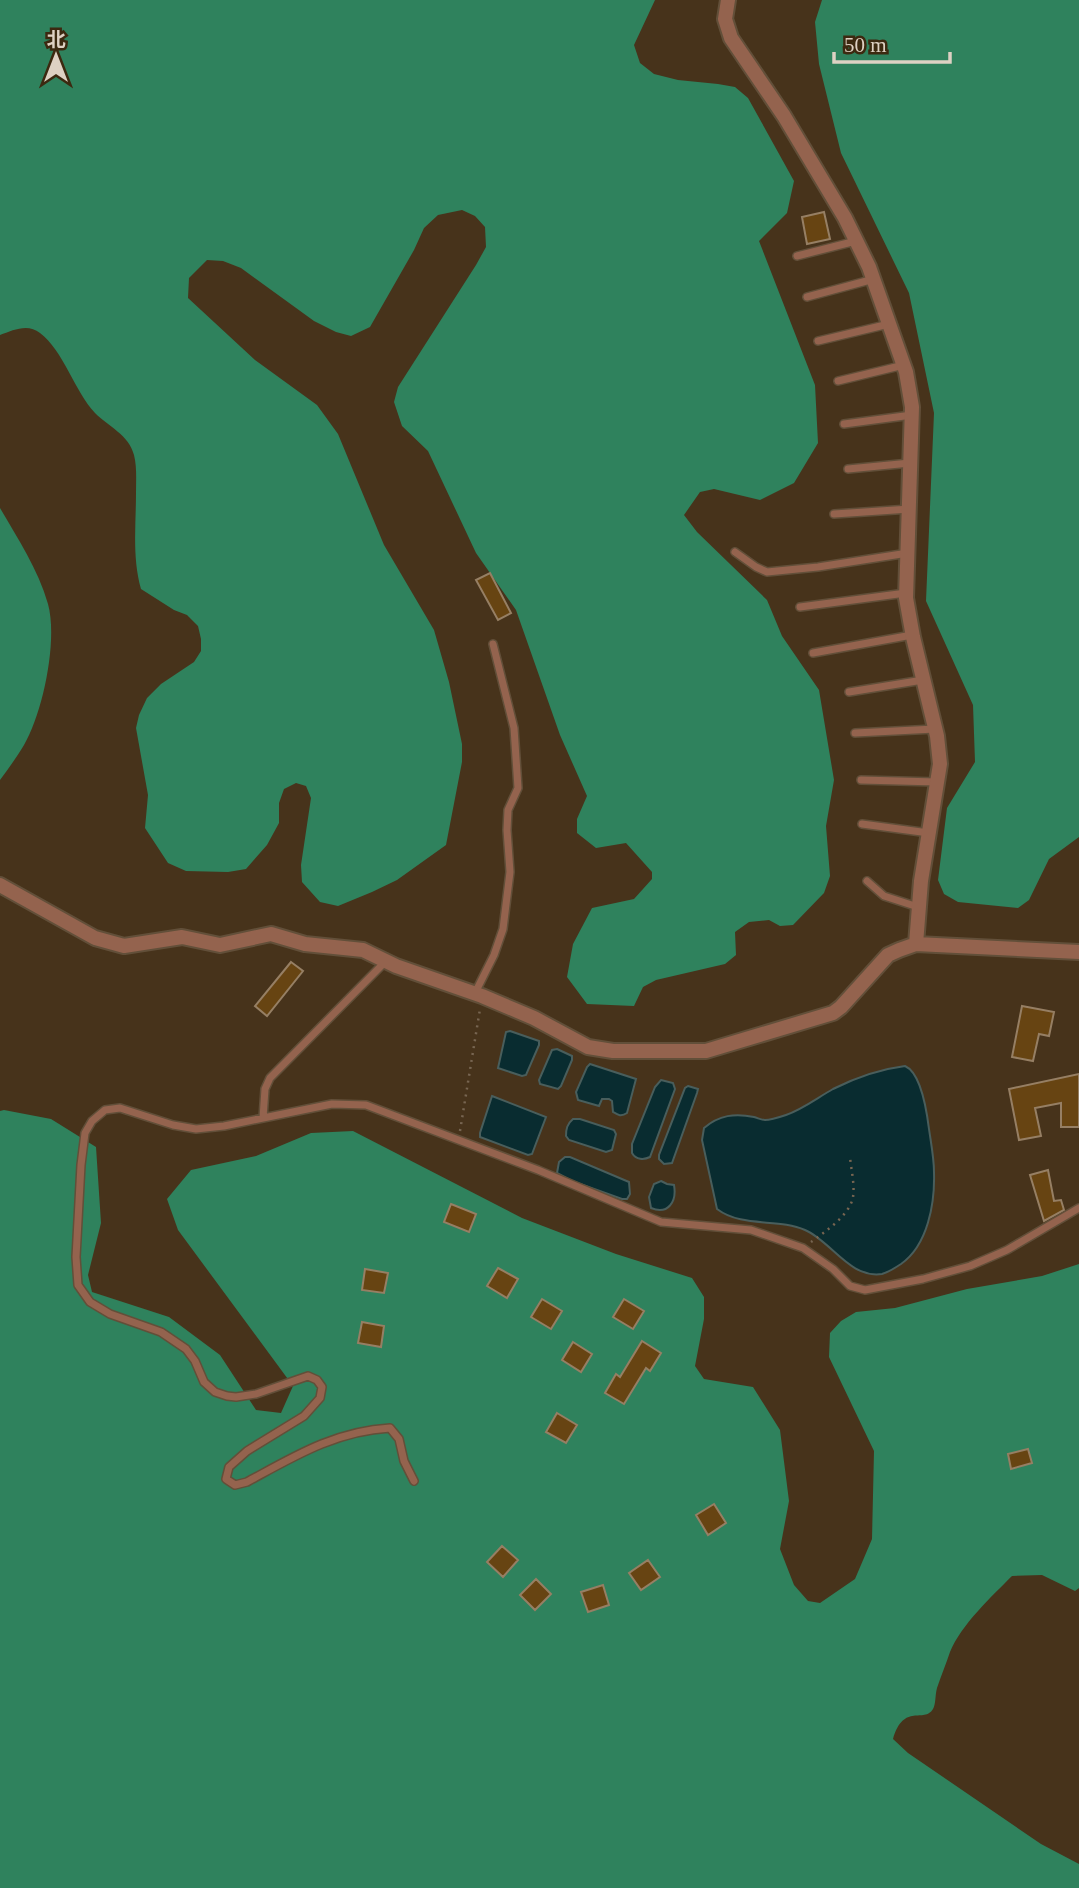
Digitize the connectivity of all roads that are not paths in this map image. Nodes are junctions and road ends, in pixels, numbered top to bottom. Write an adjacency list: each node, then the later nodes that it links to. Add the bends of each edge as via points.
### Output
1 (728, 0): 2 (street, via 725,19 731,38 784,116)
2 (856, 241): 3 (lane); 4 (street)
3 (797, 256)
4 (874, 279): 5 (lane); 6 (street)
5 (807, 297)
6 (890, 323): 7 (lane); 8 (street)
7 (818, 341)
8 (904, 365): 9 (lane); 10 (street)
9 (838, 382)
10 (912, 415): 11 (lane); 12 (street)
11 (844, 424)
12 (911, 463): 13 (lane); 14 (street)
13 (848, 469)
14 (910, 509): 15 (lane); 17 (street)
15 (834, 514)
16 (734, 552): 17 (lane, via 767,572)
17 (908, 553): 18 (street)
18 (906, 593): 19 (lane); 20 (street)
19 (800, 607)
20 (913, 635): 22 (lane); 23 (street)
21 (493, 644): 37 (lane, via 514,728 518,789 508,810 510,872 503,929)
22 (813, 653)
23 (923, 680): 24 (lane); 25 (street)
24 (849, 692)
25 (935, 729): 26 (lane); 28 (street, via 940,764)
26 (855, 733)
27 (861, 780): 28 (lane)
28 (937, 782): 30 (street)
29 (862, 824): 30 (lane)
30 (929, 833): 33 (street)
31 (867, 881): 33 (lane, via 884,897)
32 (0, 885): 36 (street, via 95,938 124,946 182,937 220,945 271,934 305,944 363,950)
33 (918, 907): 34 (street)
34 (916, 944): 35 (street); 37 (street, via 888,956 833,1013 706,1051 588,1047)
35 (1079, 951)
36 (386, 961): 37 (street); 38 (lane, via 270,1078)
37 (478, 995)
38 (263, 1118): 39 (lane, via 332,1104 366,1105 661,1222 751,1230 803,1248 850,1286 865,1290 970,1266); 40 (lane, via 196,1129 120,1108 105,1110 92,1121 85,1133 81,1165 78,1285 90,1302 110,1314 161,1332 186,1349 215,1392 236,1397 308,1376 317,1380 322,1387 320,1398 304,1416 229,1467 226,1479 235,1485 333,1438 390,1428 399,1439)
39 (1079, 1208)
40 (414, 1481)

